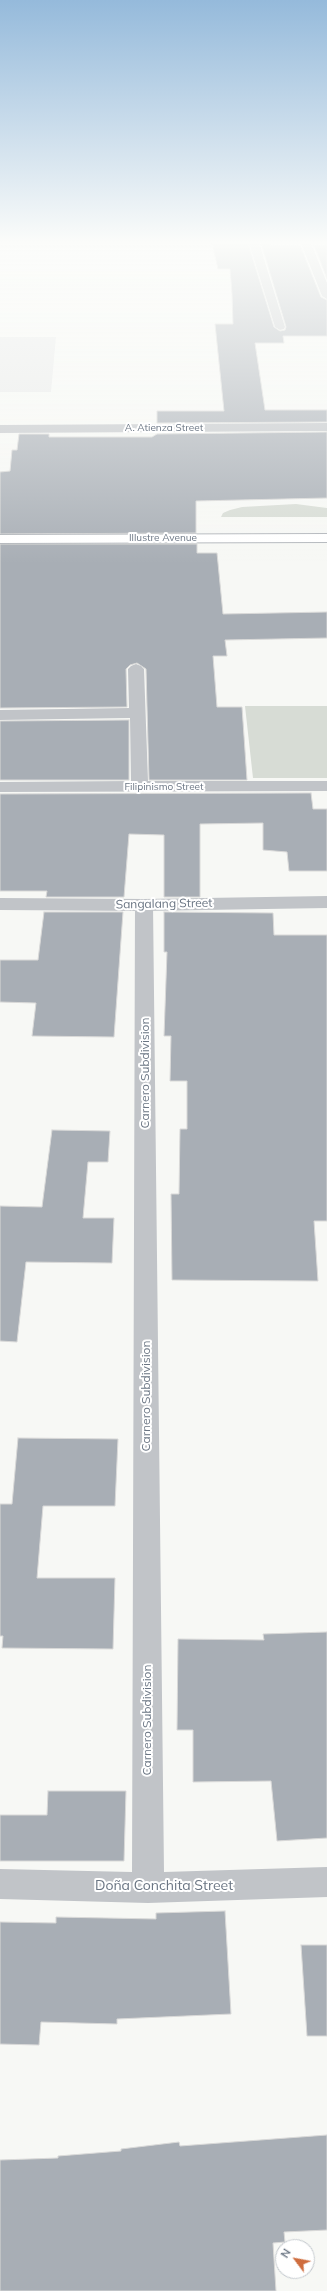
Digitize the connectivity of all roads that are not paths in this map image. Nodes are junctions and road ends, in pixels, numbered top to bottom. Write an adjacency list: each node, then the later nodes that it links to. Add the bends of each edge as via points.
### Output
1 (327, 427): 2 (street, A. Atienza Street)
2 (0, 429)
3 (327, 538): 4 (main road, Illustre Avenue)
4 (0, 539)
5 (136, 669): 6 (street)
6 (137, 713): 7 (street); 10 (street)
7 (0, 715)
8 (327, 786): 10 (street, Filipinismo Street)
9 (0, 787): 10 (street, Filipinismo Street)
10 (140, 787)
11 (327, 902): 13 (street, Sangalang Street)
12 (0, 904): 13 (street, Sangalang Street)
13 (144, 905): 16 (street, Carnero Subdivision)
14 (327, 1882): 16 (street, Doña Conchita Street)
15 (0, 1884): 16 (street, Doña Conchita Street)
16 (148, 1888)

